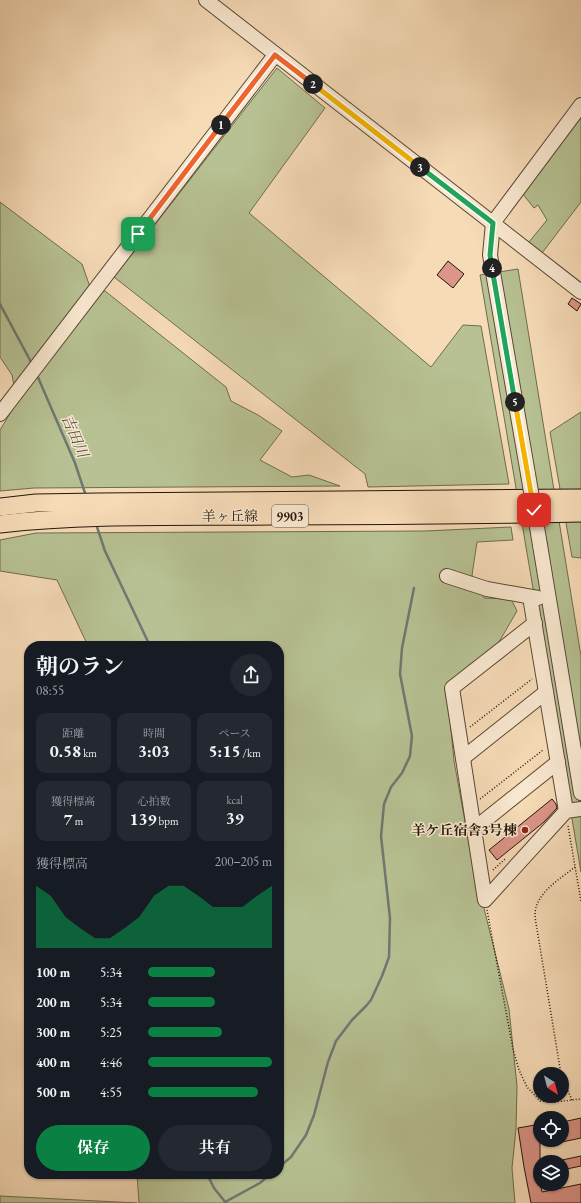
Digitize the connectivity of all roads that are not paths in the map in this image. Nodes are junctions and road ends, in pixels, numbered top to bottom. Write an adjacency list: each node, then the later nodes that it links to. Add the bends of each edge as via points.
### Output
1 (206, 0): 2 (lane)
2 (275, 55): 4 (lane); 6 (lane)
3 (581, 105): 4 (lane)
4 (493, 223): 5 (lane); 13 (lane, bridge, via 490,255)
5 (581, 292)
6 (0, 414)
7 (581, 498): 8 (main road, 羊ヶ丘線 / 9903, via 98,502 36,503)
8 (0, 507)
9 (581, 513): 10 (main road, 羊ヶ丘線 / 9903, via 83,517)
10 (0, 524)
11 (447, 576): 12 (lane, via 487,589)
12 (530, 597): 13 (lane); 14 (lane)
13 (549, 599): 18 (lane)
14 (535, 623): 15 (lane); 16 (lane, via 452,688)
15 (546, 692): 16 (lane); 20 (lane)
16 (463, 758): 21 (lane)
17 (558, 762): 21 (lane)
18 (581, 793)
19 (581, 809): 20 (lane)
20 (566, 811): 21 (lane, via 485,900)
21 (474, 829)

